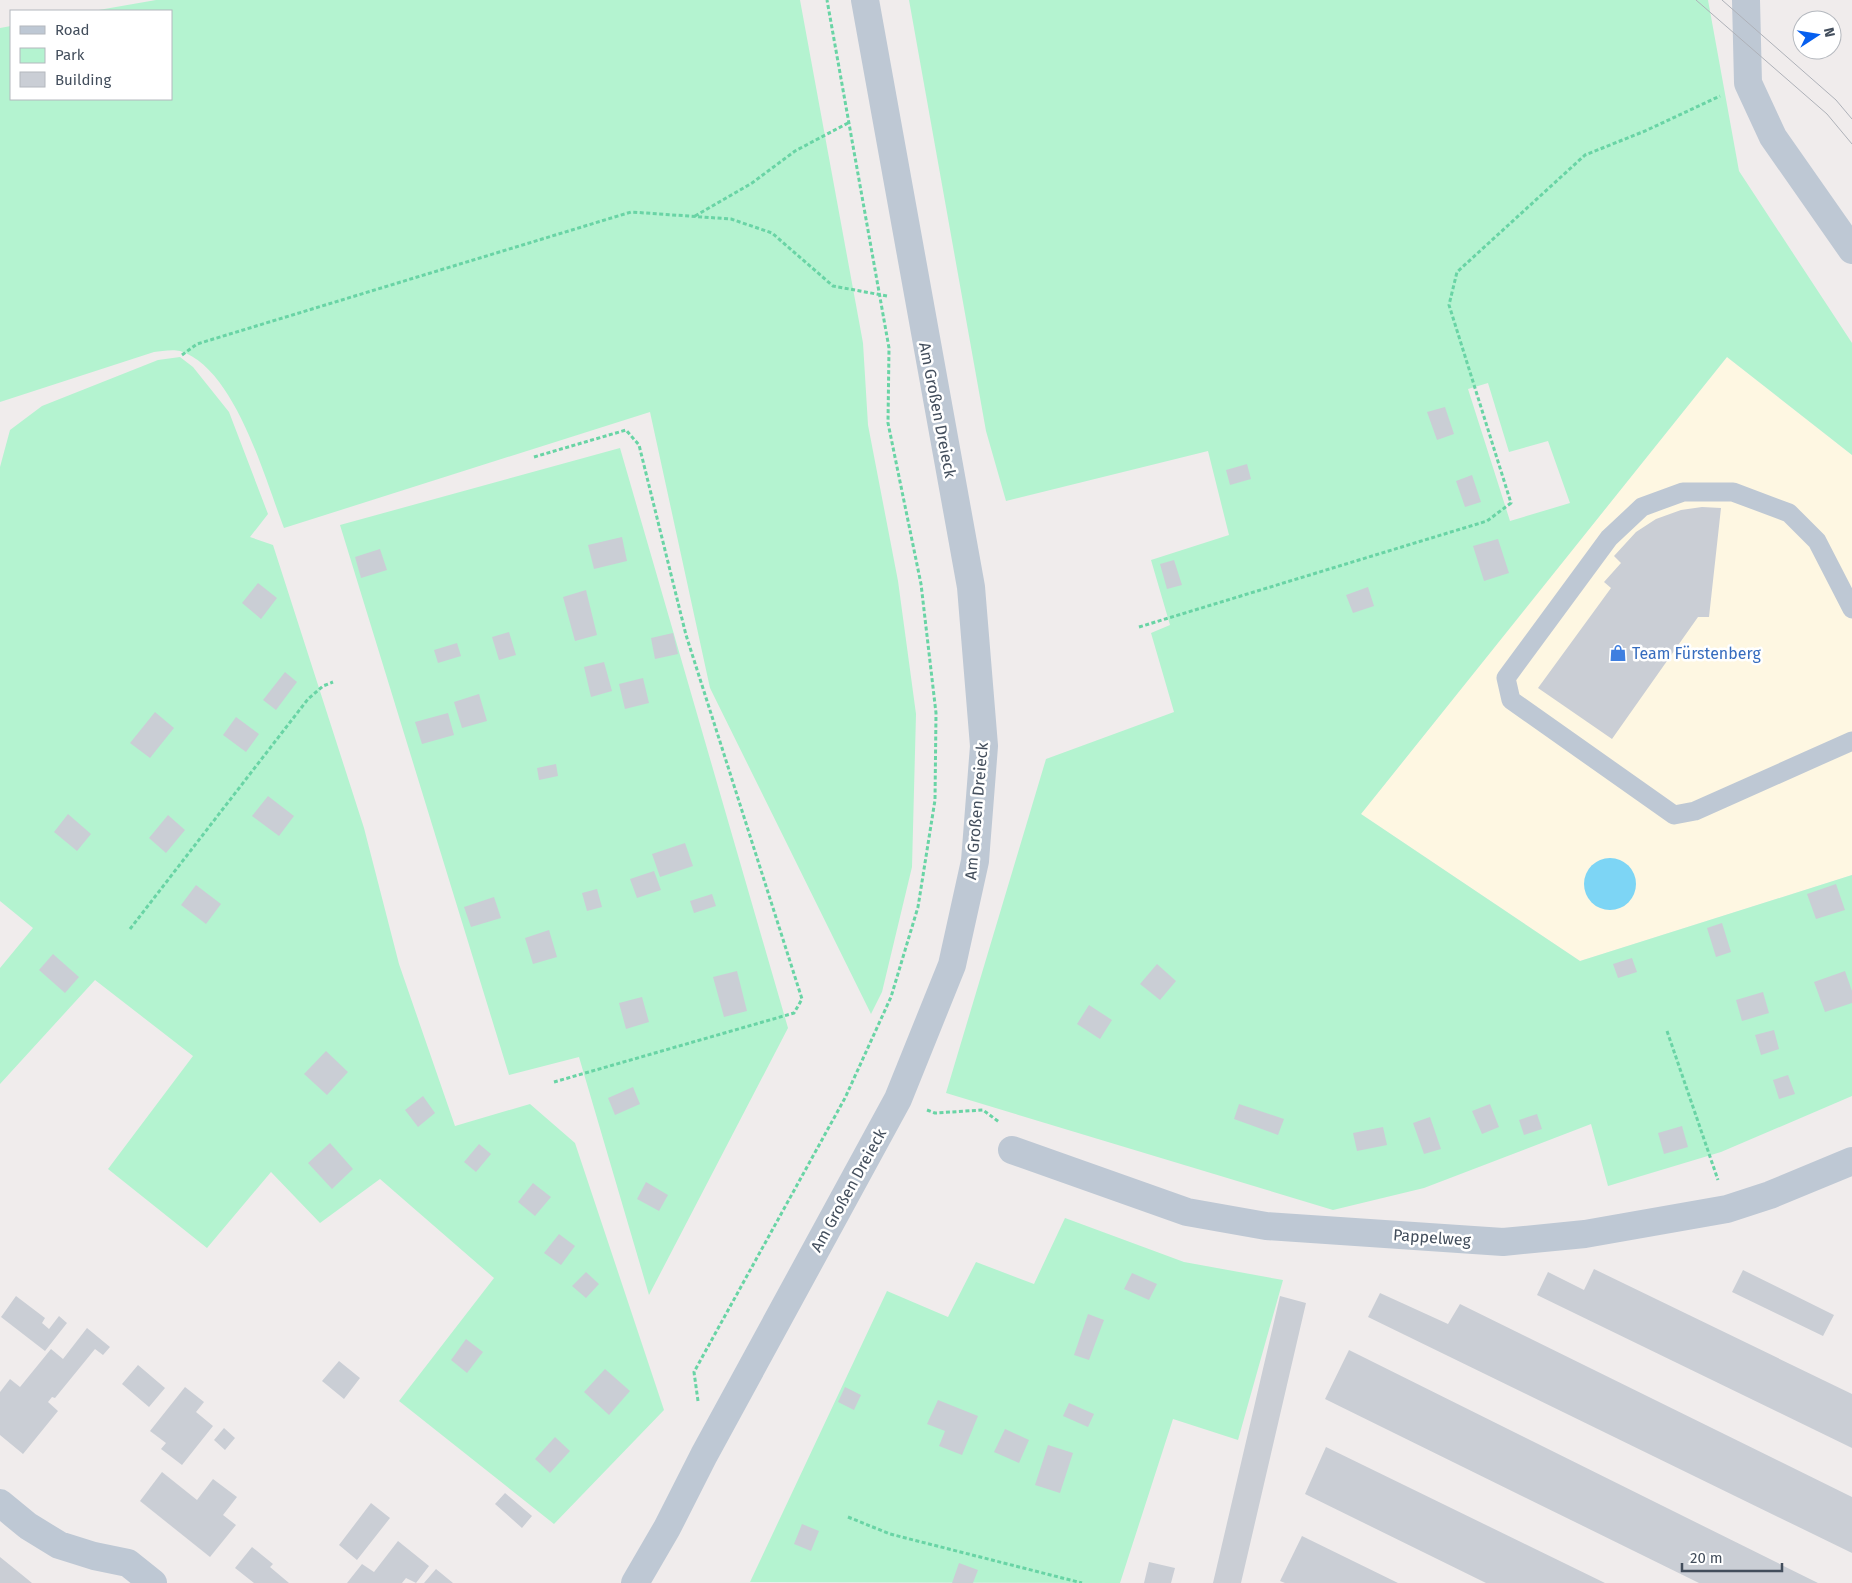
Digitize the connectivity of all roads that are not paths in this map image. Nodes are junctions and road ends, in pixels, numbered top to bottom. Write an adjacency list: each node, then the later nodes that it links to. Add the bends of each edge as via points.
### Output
1 (864, 0): 10 (street, Am Großen Dreieck, via 971,587 984,746 975,861 952,965 898,1099)
2 (1746, 0): 3 (street, via 1748,83 1773,137)
3 (1852, 250)
4 (1852, 609): 5 (lane, via 1817,541 1789,513 1733,492 1683,492 1642,507 1608,538 1506,678 1510,700 1674,815 1695,811)
5 (1852, 741)
6 (1012, 1150): 7 (street, Pappelweg, via 1187,1212 1266,1226 1503,1242 1584,1234 1727,1209)
7 (1852, 1161)
8 (0, 1503): 9 (street, via 28,1526 60,1545 128,1564)
9 (154, 1583)
10 (635, 1583)

